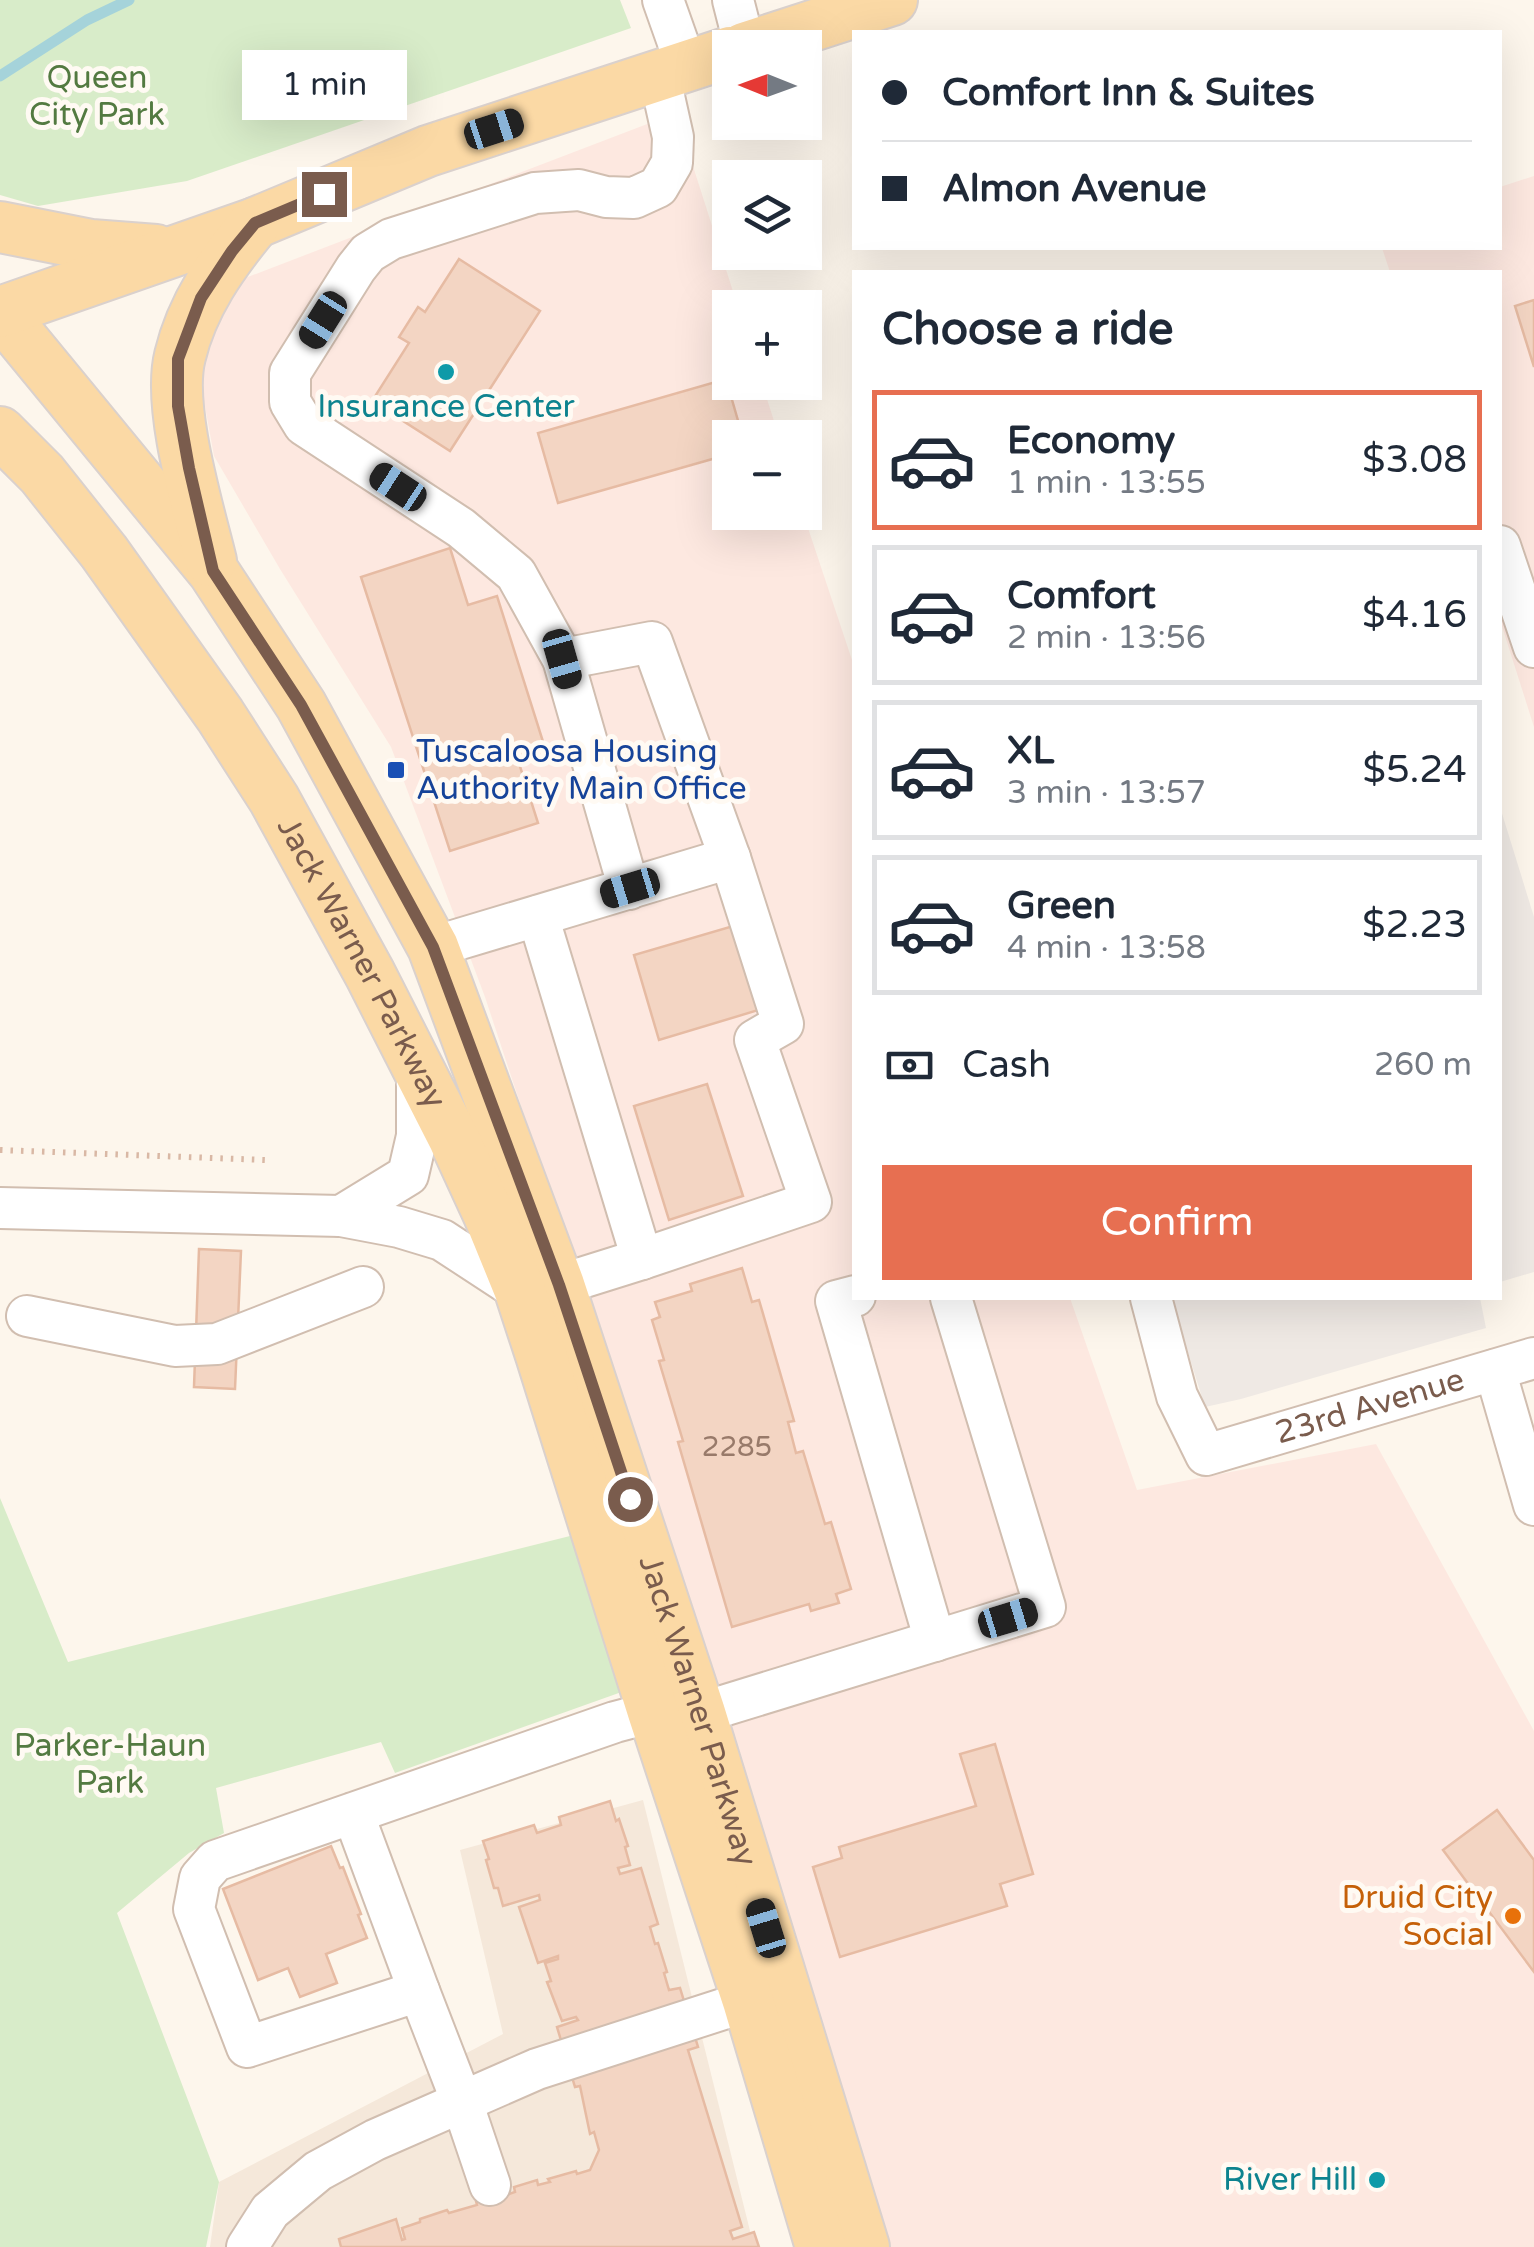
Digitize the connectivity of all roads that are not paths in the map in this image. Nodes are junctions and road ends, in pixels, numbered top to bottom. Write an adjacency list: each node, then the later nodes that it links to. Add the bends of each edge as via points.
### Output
1 (663, 0): 6 (street)
2 (733, 0): 4 (street)
3 (892, 0): 5 (main road)
4 (740, 30)
5 (798, 30)
6 (692, 64): 7 (main road, via 428,151); 16 (street, via 672,164 658,187 634,198 579,190 535,193 391,239 356,268 290,373 290,402 304,425 461,528 516,574)
7 (255, 223): 9 (main road); 13 (main road, via 201,298 178,359 178,406)
8 (0, 226): 9 (main road, via 90,245)
9 (176, 250): 10 (main road)
10 (0, 312): 13 (main road, Jack Warner Parkway)
11 (0, 432): 21 (main road, Jack Warner Parkway, via 92,536 220,715 323,886)
12 (1502, 549): 14 (street)
13 (213, 571): 20 (main road, Jack Warner Parkway, via 301,705)
14 (1524, 582): 15 (street)
15 (1534, 646)
16 (562, 659): 17 (street, via 652,642); 18 (street)
17 (730, 858): 18 (street); 24 (street, via 783,1024 755,1040 811,1202)
18 (630, 888): 19 (street)
19 (538, 916): 20 (street); 24 (street)
20 (433, 947): 26 (main road, Jack Warner Parkway)
21 (417, 1066): 23 (street, via 417,1136 408,1174); 26 (main road, Jack Warner Parkway, via 482,1200)
22 (0, 1208): 23 (street)
23 (341, 1216): 26 (street, via 442,1240)
24 (642, 1260): 26 (street)
25 (362, 1287): 30 (street, via 217,1344 175,1346)
26 (539, 1288): 35 (main road, Jack Warner Parkway)
27 (852, 1297): 34 (street, via 836,1301)
28 (952, 1300): 34 (street, via 1045,1607)
29 (1152, 1300): 32 (street, 23rd Avenue, via 1177,1396 1206,1455)
30 (27, 1316)
31 (1534, 1358): 32 (street, 23rd Avenue)
32 (1495, 1370): 33 (street)
33 (1534, 1505)
34 (935, 1642): 35 (street)
35 (677, 1713): 36 (street, via 615,1722); 38 (main road, Jack Warner Parkway); 43 (main road, Jack Warner Parkway)
36 (353, 1813): 37 (street); 37 (street, via 215,1861 200,1878 194,1908 247,2047)
37 (418, 1991): 39 (street)
38 (748, 2001): 39 (street, via 537,2069); 42 (main road, Jack Warner Parkway)
39 (462, 2102): 40 (street); 41 (street, via 318,2171 270,2211)
40 (490, 2184)
41 (248, 2247)
42 (822, 2247)
43 (864, 2247)

